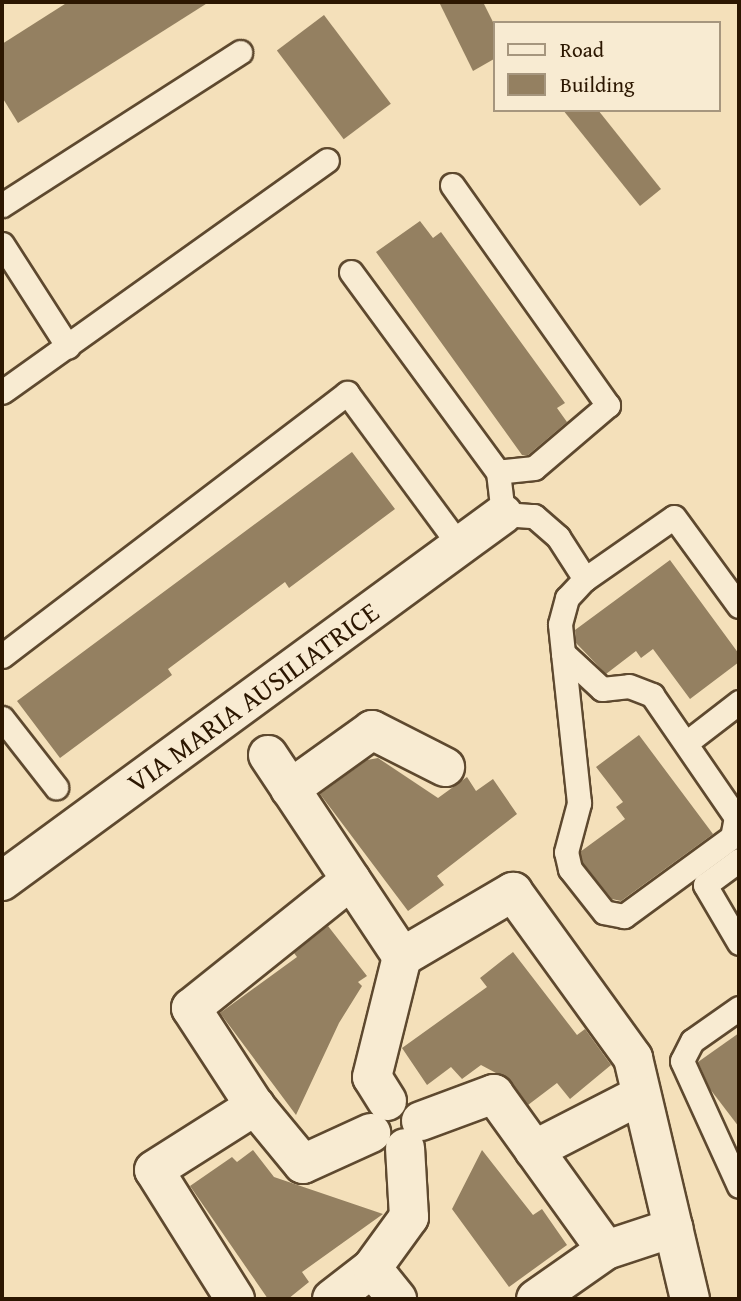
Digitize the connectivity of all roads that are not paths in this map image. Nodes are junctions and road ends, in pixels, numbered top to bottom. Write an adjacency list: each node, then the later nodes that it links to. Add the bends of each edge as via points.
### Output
1 (240, 52): 4 (lane)
2 (327, 160): 7 (lane)
3 (453, 185): 9 (lane, via 608,405 534,468)
4 (2, 205)
5 (2, 244): 7 (lane)
6 (351, 272): 9 (lane)
7 (68, 347): 8 (lane)
8 (2, 391)
9 (498, 472): 10 (lane)
10 (503, 514): 11 (street, VIA MARIA AUSILIATRICE); 12 (lane, via 534,516 558,537)
11 (460, 546): 15 (lane, via 346,393); 25 (street, VIA MARIA AUSILIATRICE)
12 (584, 579): 13 (lane, via 674,517); 14 (lane, via 567,598 560,624)
13 (739, 606)
14 (563, 653): 18 (lane, via 602,689 629,686 652,695); 18 (lane, via 579,803 566,852 570,869 613,917 624,916 732,837 736,817)
15 (2, 656)
16 (739, 702): 18 (lane)
17 (2, 718): 21 (lane)
18 (686, 743)
19 (268, 755): 22 (street)
20 (445, 767): 22 (street, via 372,730)
21 (57, 787)
22 (290, 789): 24 (street)
23 (739, 860): 26 (lane, via 705,886)
24 (352, 880): 27 (street); 30 (street, via 191,1008)
25 (2, 881)
26 (739, 943)
27 (402, 957): 29 (street, via 513,892 633,1058); 31 (street, via 372,1077)
28 (739, 1007): 34 (lane, via 692,1041 682,1060)
29 (641, 1095): 33 (street); 35 (street)
30 (255, 1106): 31 (street, via 303,1164); 38 (street, via 154,1170)
31 (379, 1117): 32 (street, via 412,1105)
32 (413, 1135): 33 (street, via 494,1094); 37 (street, via 409,1217)
33 (534, 1150): 36 (street)
34 (739, 1186)
35 (673, 1228): 36 (street); 42 (street)
36 (606, 1250): 41 (street)
37 (372, 1268): 39 (street); 40 (street)
38 (235, 1299)
39 (332, 1299)
40 (397, 1299)
41 (536, 1299)
42 (690, 1299)

